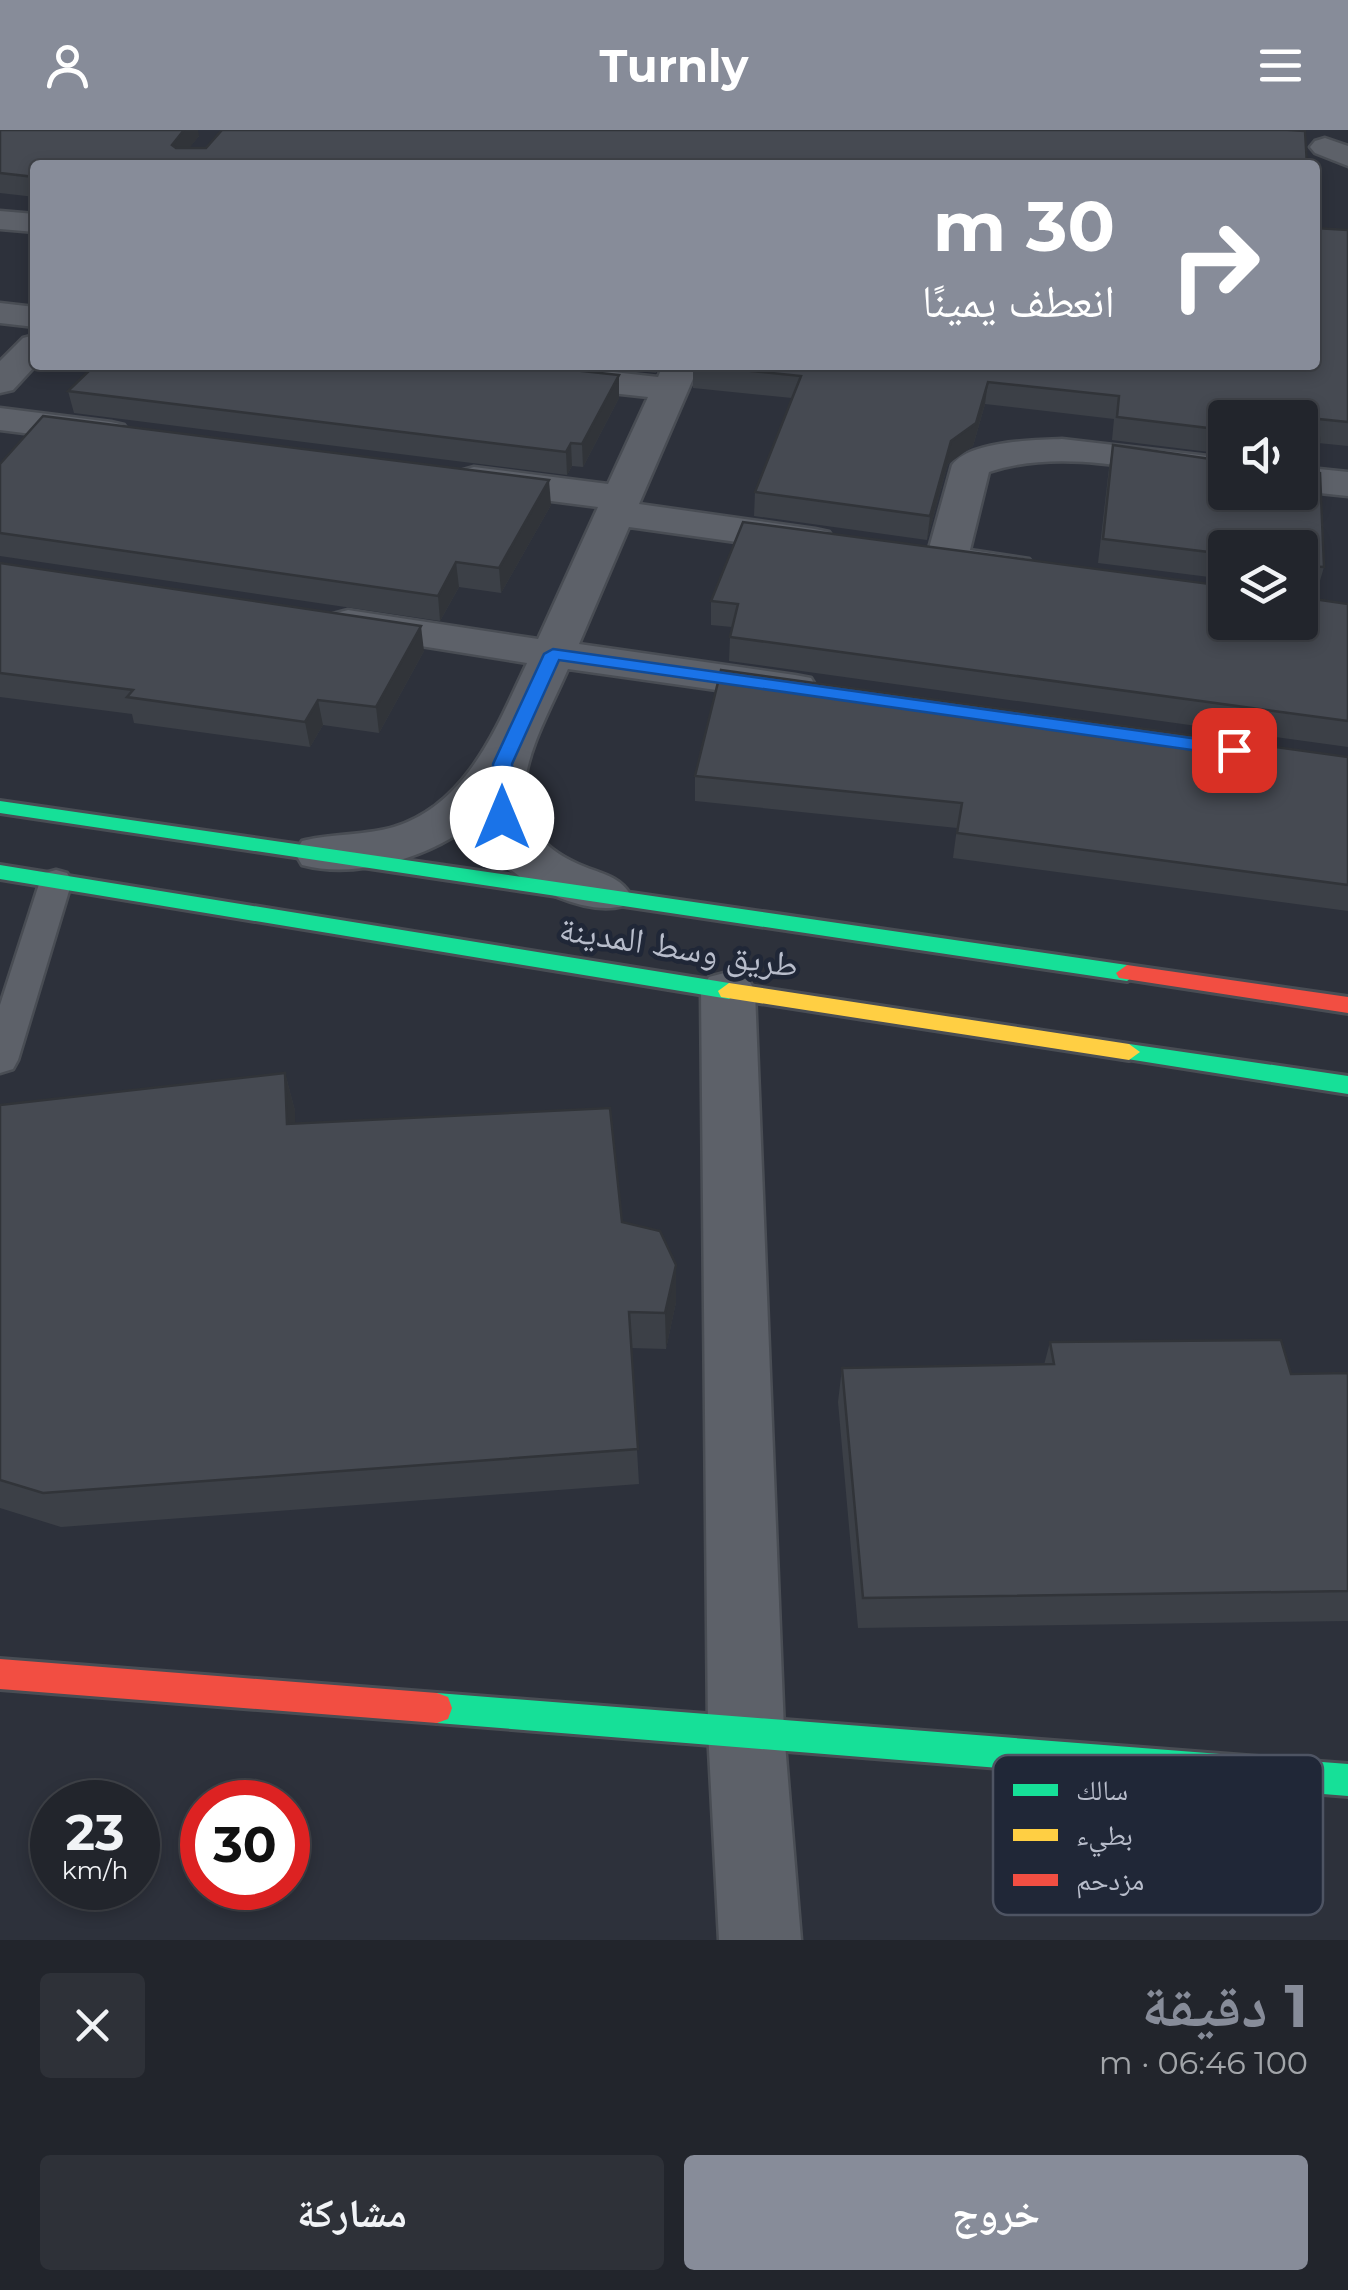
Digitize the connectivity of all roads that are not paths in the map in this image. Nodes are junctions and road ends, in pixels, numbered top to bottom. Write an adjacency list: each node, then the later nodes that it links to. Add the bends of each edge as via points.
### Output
1 (0, 220): 2 (street)
2 (30, 223)
3 (0, 313): 4 (street)
4 (30, 317)
5 (30, 350): 8 (street)
6 (547, 370): 7 (street)
7 (675, 377): 15 (street)
8 (0, 382)
9 (0, 419): 10 (street)
10 (156, 439)
11 (1208, 468): 17 (street, via 1051,450 993,455 972,465 928,557)
12 (428, 473): 15 (street)
13 (1318, 481): 14 (street)
14 (1348, 484)
15 (620, 505): 16 (street); 19 (street)
16 (850, 546)
17 (1058, 574)
18 (316, 618): 19 (street)
19 (553, 654): 20 (street); 21 (street)
20 (844, 695)
21 (503, 764): 23 (street, via 432,833 390,848); 26 (street, via 502,818 510,836 536,865)
22 (0, 807): 23 (main road, طريق وسط المدينة)
23 (320, 853): 26 (main road, طريق وسط المدينة)
24 (0, 872): 25 (main road, طريق وسط المدينة)
25 (56, 882): 27 (main road, طريق وسط المدينة); 29 (lane)
26 (605, 894): 28 (main road, طريق وسط المدينة)
27 (728, 991): 30 (main road, طريق وسط المدينة); 32 (street)
28 (1332, 998)
29 (0, 1060)
30 (1348, 1085)
31 (0, 1674): 32 (main road)
32 (746, 1731): 33 (main road); 36 (street)
33 (1041, 1755)
34 (1323, 1778): 35 (main road)
35 (1348, 1780)
36 (760, 1940)

